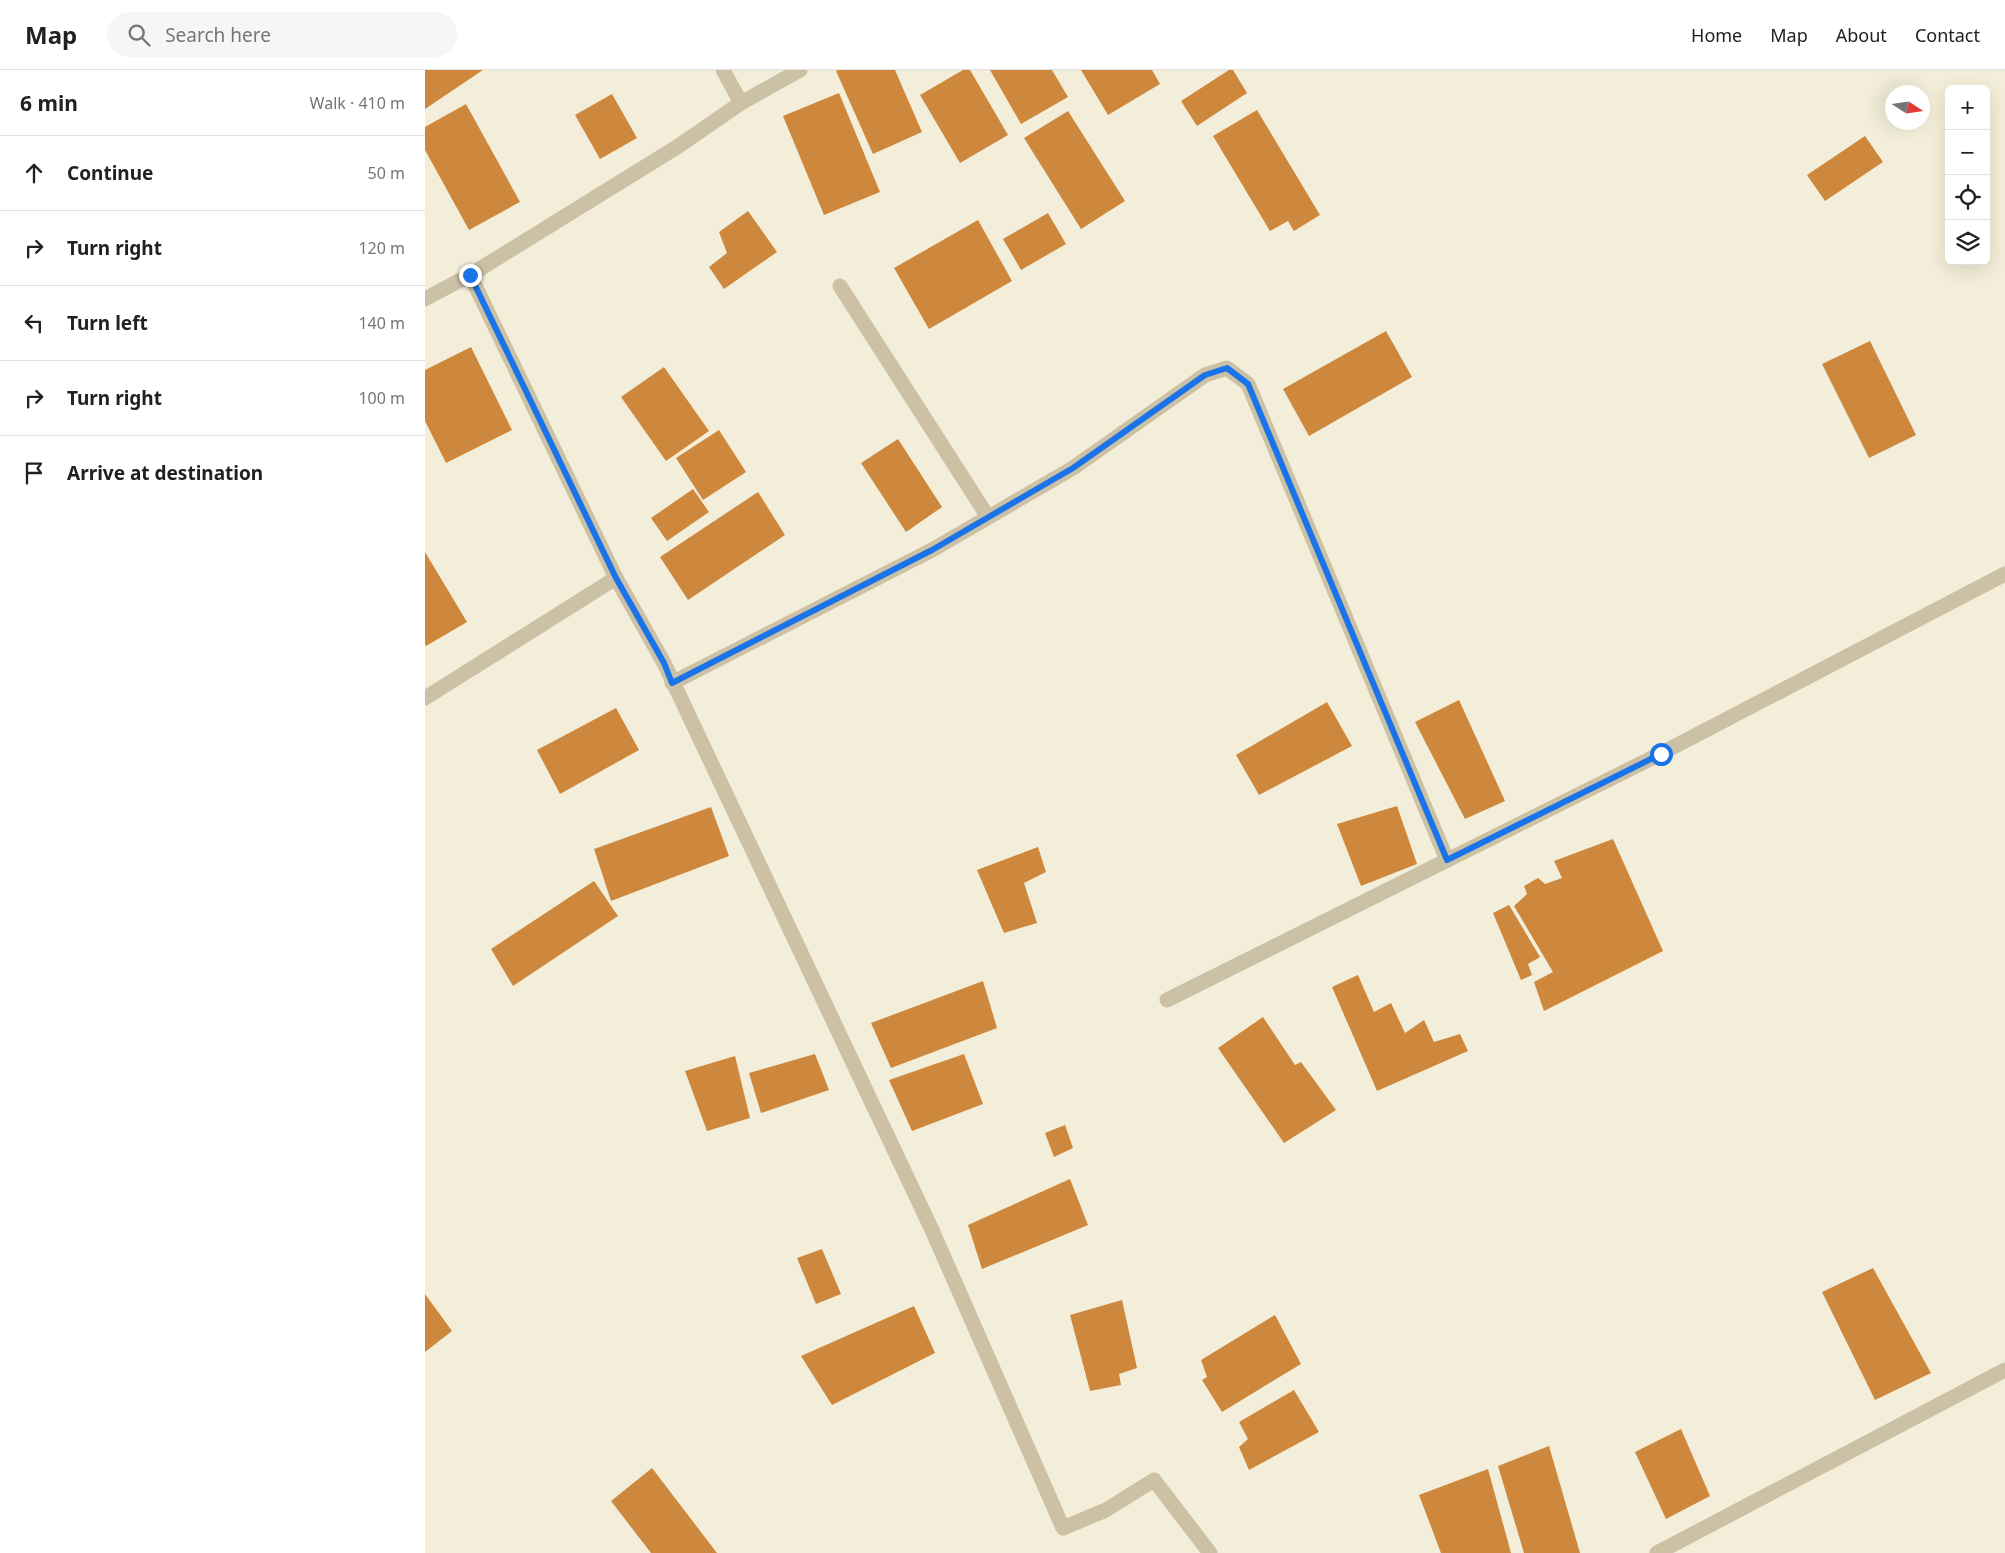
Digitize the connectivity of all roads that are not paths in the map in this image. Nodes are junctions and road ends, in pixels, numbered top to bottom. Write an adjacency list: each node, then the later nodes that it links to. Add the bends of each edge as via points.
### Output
1 (723, 70): 3 (street)
2 (800, 70): 3 (street)
3 (741, 103): 4 (street, via 677,147)
4 (470, 275): 6 (street); 9 (street)
5 (841, 286): 7 (street)
6 (425, 299)
7 (988, 517): 10 (street, via 932,550); 12 (street, via 1073,468 1205,375 1227,368 1248,384)
8 (2005, 574): 12 (street)
9 (616, 578): 10 (street); 11 (street)
10 (672, 683): 15 (street, via 932,1230 1063,1528 1106,1510 1154,1480)
11 (425, 698)
12 (1447, 860): 13 (street)
13 (1167, 1000)
14 (2005, 1370): 16 (street)
15 (1210, 1553)
16 (1657, 1553)

